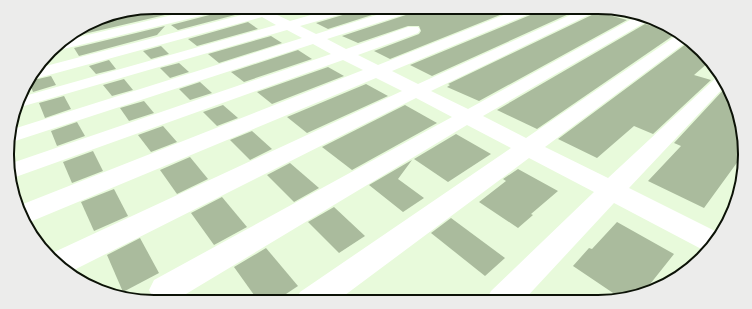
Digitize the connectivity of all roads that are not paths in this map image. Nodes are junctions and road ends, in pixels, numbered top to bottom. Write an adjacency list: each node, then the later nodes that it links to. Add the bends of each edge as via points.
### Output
1 (192, 14): 12 (street)
2 (244, 14): 15 (street)
3 (301, 14): 7 (street)
4 (392, 14): 10 (street)
5 (517, 14): 14 (street)
6 (583, 14): 17 (street)
7 (287, 16): 10 (street); 18 (street)
8 (639, 20): 19 (street)
9 (413, 30): 13 (street)
10 (314, 39): 13 (street); 20 (street)
11 (679, 40): 21 (street)
12 (68, 44)
13 (344, 54): 14 (street); 22 (street)
14 (376, 70): 17 (street); 24 (street)
15 (41, 71)
16 (718, 83): 23 (street)
17 (417, 92): 19 (street); 26 (street)
18 (25, 101)
19 (467, 117): 21 (street); 27 (street)
20 (15, 135)
21 (528, 148): 23 (street); 28 (street)
22 (15, 170)
23 (611, 190): 25 (street); 29 (street)
24 (27, 213)
25 (709, 240)
26 (64, 261)
27 (165, 290)
28 (321, 295)
29 (508, 295)

